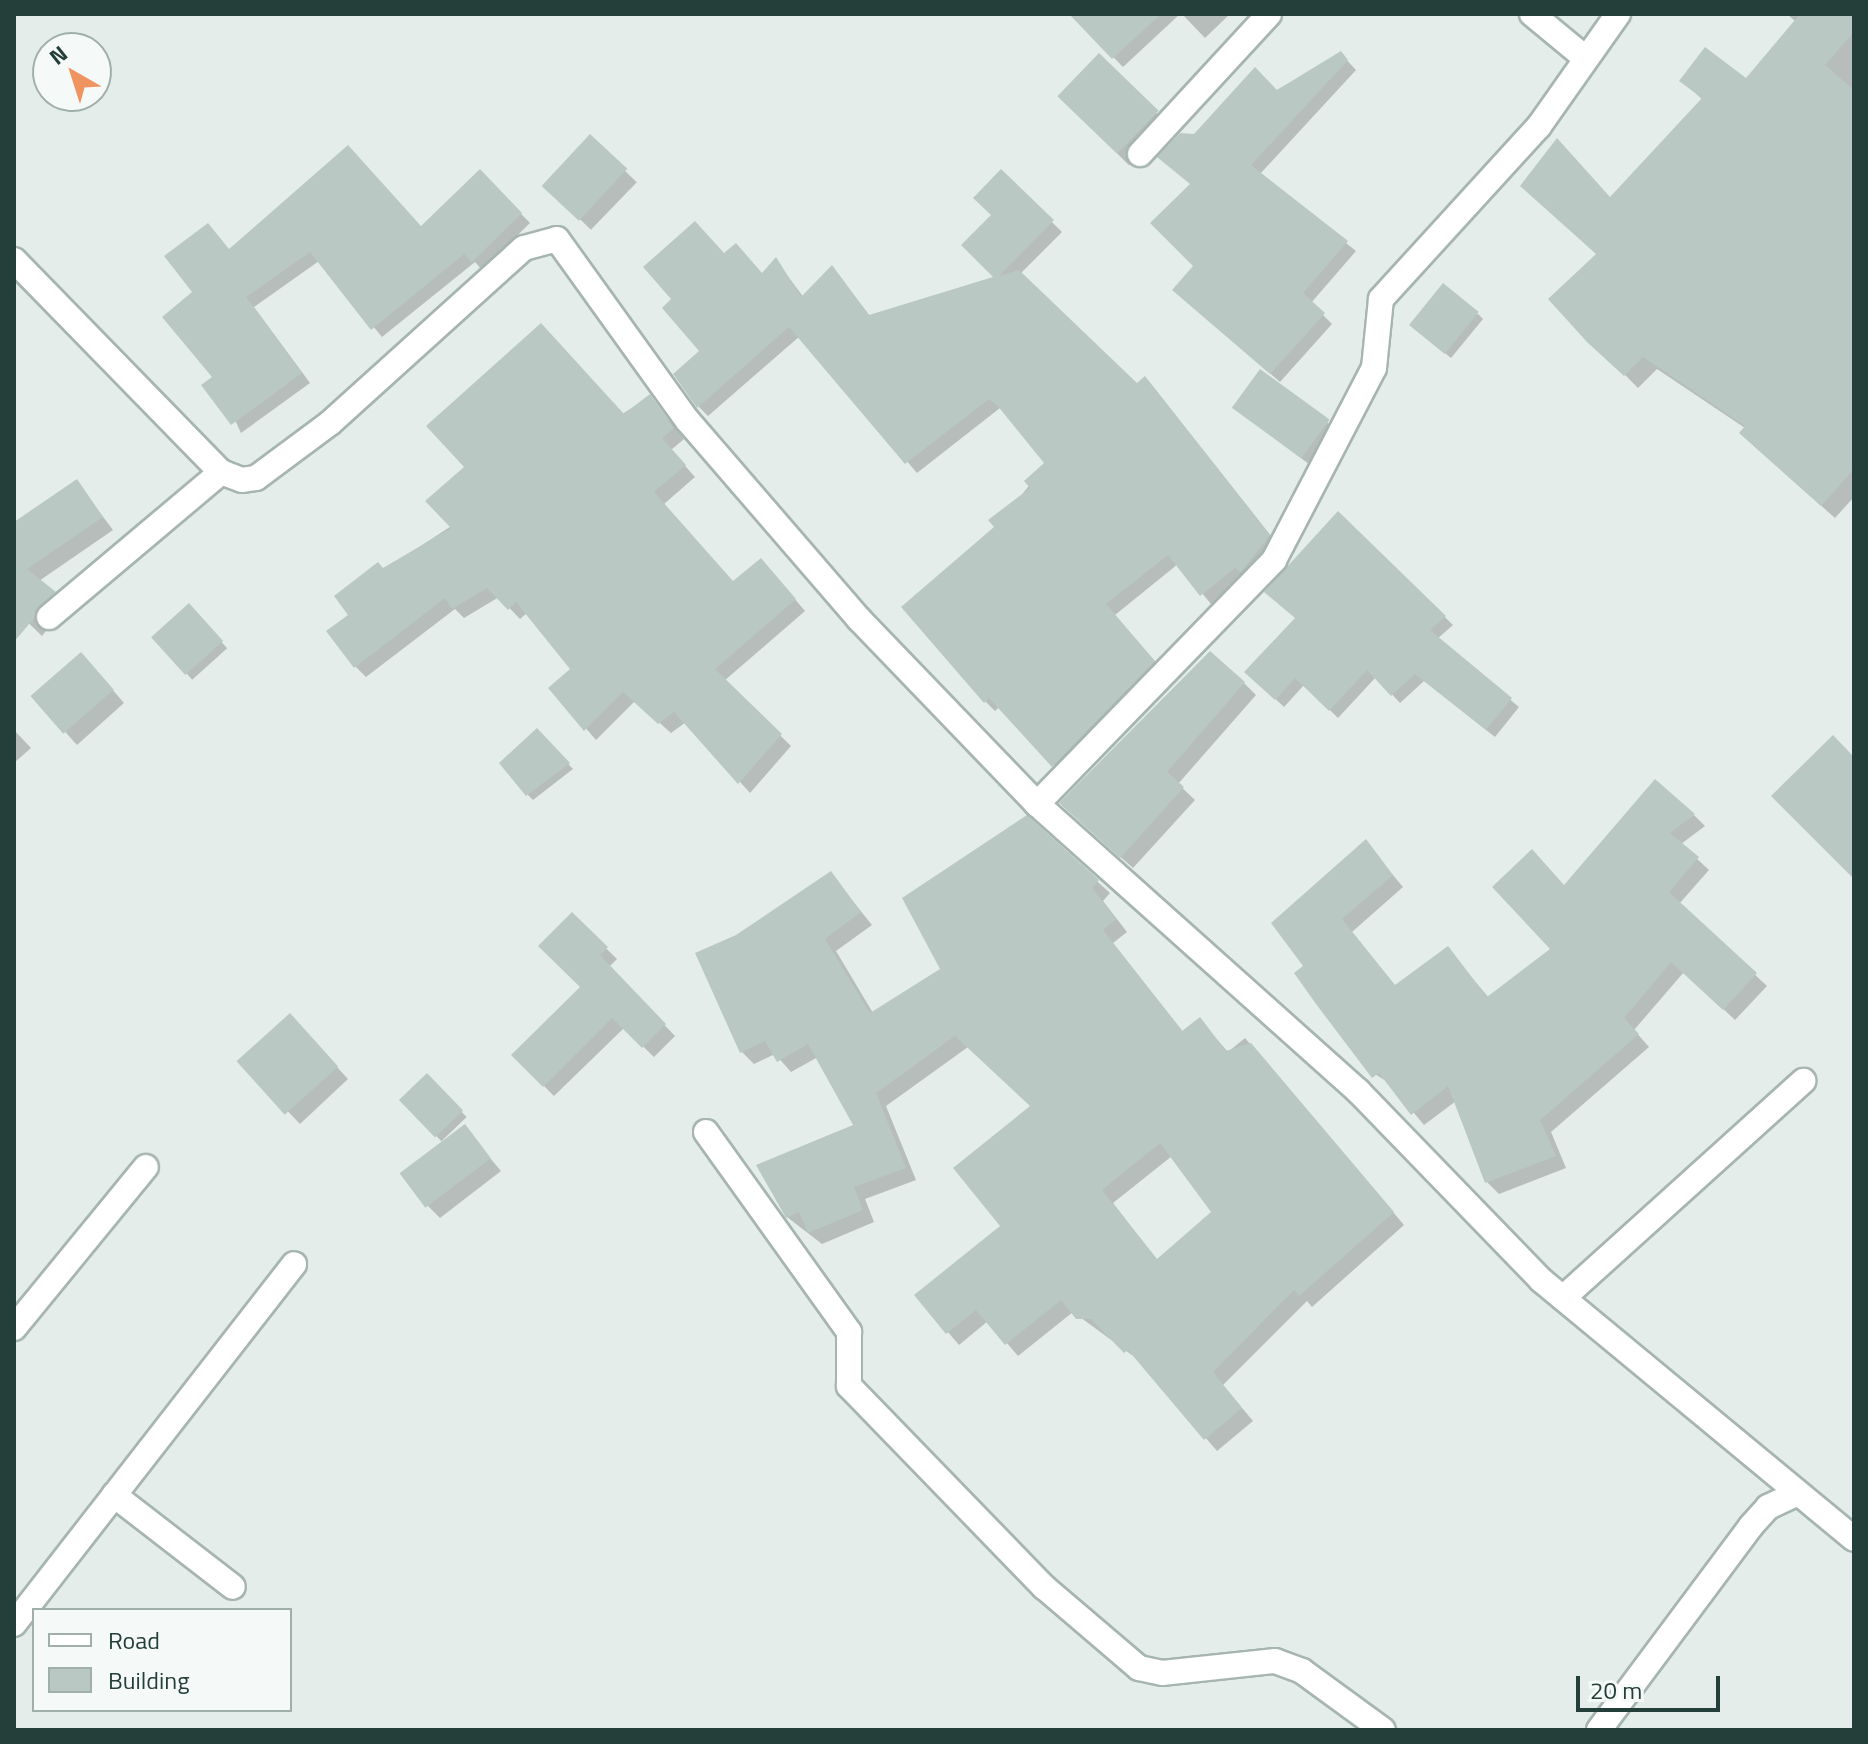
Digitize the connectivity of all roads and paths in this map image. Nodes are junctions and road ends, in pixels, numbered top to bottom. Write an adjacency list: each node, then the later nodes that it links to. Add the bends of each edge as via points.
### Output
1 (1269, 14): 5 (street)
2 (1532, 14): 4 (street)
3 (1618, 14): 4 (street)
4 (1584, 57): 9 (street, via 1539,126 1381,299 1374,368 1274,560)
5 (1140, 154)
6 (14, 260): 7 (street)
7 (221, 472): 8 (street); 9 (street, via 256,478 330,423 524,248 557,239 688,421 859,619)
8 (49, 617)
9 (1037, 804): 14 (street, via 1347,1080)
10 (1803, 1081): 14 (street)
11 (706, 1132): 21 (street, via 849,1332 849,1386 1044,1587 1139,1668 1162,1673 1275,1661 1302,1671)
12 (146, 1167): 15 (street)
13 (294, 1264): 17 (street)
14 (1563, 1298): 16 (street)
15 (14, 1328)
16 (1798, 1493): 18 (street); 22 (street, via 1768,1507 1751,1526)
17 (114, 1495): 19 (street); 20 (street)
18 (1854, 1539)
19 (233, 1587)
20 (14, 1624)
21 (1383, 1730)
22 (1599, 1730)

